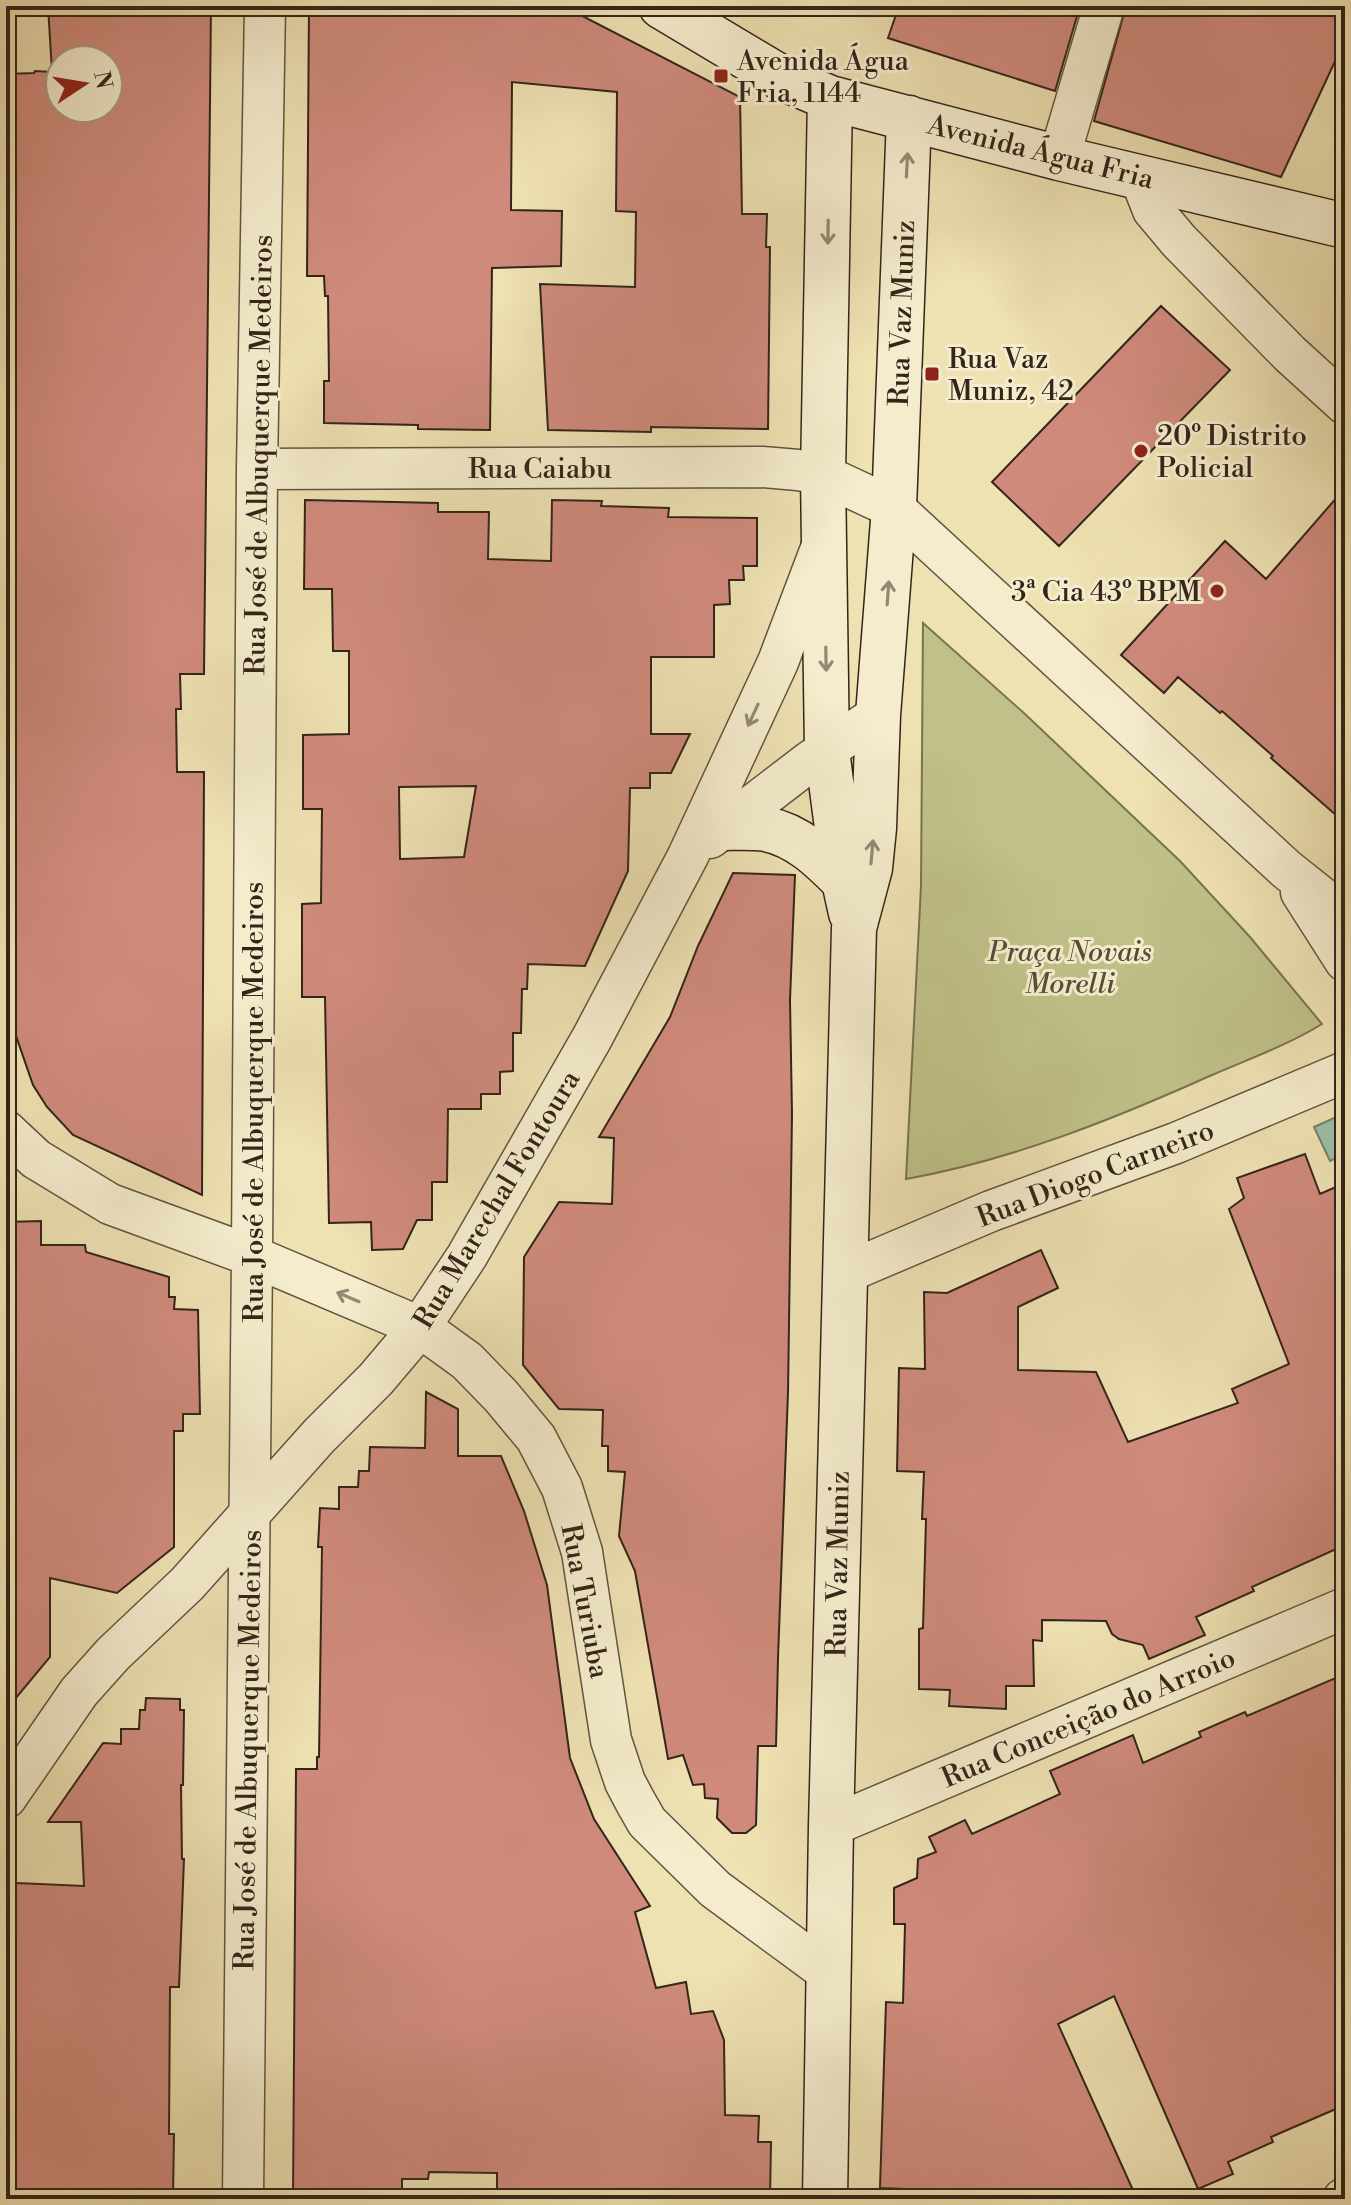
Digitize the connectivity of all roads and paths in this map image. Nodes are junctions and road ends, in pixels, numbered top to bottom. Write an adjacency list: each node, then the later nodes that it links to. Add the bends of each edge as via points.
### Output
1 (265, 6): 10 (street, Rua José de Albuquerque Medeiros)
2 (661, 6): 4 (street, Avenida Água Fria, via 778,76)
3 (1104, 6): 6 (street)
4 (830, 98): 5 (street, Avenida Água Fria); 11 (street, Rua Vaz Muniz, one-way to 11)
5 (909, 118): 6 (street, Avenida Água Fria); 12 (street, Rua Vaz Muniz, one-way to 5)
6 (1059, 158): 7 (street, Avenida Água Fria)
7 (1140, 177): 8 (street, Avenida Água Fria); 9 (street, via 1153,210 1179,241)
8 (1345, 226)
9 (1345, 404)
10 (257, 469): 11 (street, Rua Caiabu, via 762,467); 25 (street, Rua José de Albuquerque Medeiros)
11 (823, 475): 12 (street); 13 (street, Rua Vaz Muniz)
12 (894, 508): 14 (street, Rua Vaz Muniz, one-way to 12); 18 (street)
13 (825, 539): 15 (street, Rua Vaz Muniz, one-way to 15); 17 (street, Rua Marechal Fontoura, one-way to 17, via 778,662)
14 (878, 715): 15 (street); 21 (street, Rua Vaz Muniz, one-way to 14, via 870,868)
15 (827, 751): 16 (street, Rua Marechal Fontoura); 19 (street, Rua Vaz Muniz)
16 (722, 828): 17 (street, Rua Marechal Fontoura); 19 (street, via 778,832 811,850)
17 (688, 856): 27 (street, Rua Marechal Fontoura, via 520,1165)
18 (1286, 869): 20 (street); 22 (street)
19 (844, 881): 21 (street, Rua Vaz Muniz)
20 (1345, 916)
21 (854, 928): 26 (street, Rua Vaz Muniz)
22 (1345, 961)
23 (1345, 1072): 26 (street, Rua Diogo Carneiro)
24 (6, 1131): 25 (street, Rua Turiuba, via 36,1159 110,1204)
25 (252, 1256): 27 (street, Rua Turiuba, one-way to 25); 28 (street, Rua José de Albuquerque Medeiros)
26 (845, 1273): 31 (street, Rua Vaz Muniz)
27 (420, 1327): 28 (street, Rua Marechal Fontoura); 32 (street, Rua Turiuba, via 467,1361 501,1396 536,1438 562,1488 582,1552 611,1740 625,1782 647,1822 715,1889)
28 (250, 1515): 30 (street, Rua Marechal Fontoura, via 79,1692); 33 (street, Rua José de Albuquerque Medeiros)
29 (1345, 1608): 31 (street, Rua Conceição do Arroio)
30 (6, 1798)
31 (831, 1826): 32 (street, Rua Vaz Muniz)
32 (829, 1973): 34 (street, Rua Vaz Muniz)
33 (243, 2199)
34 (825, 2199)

